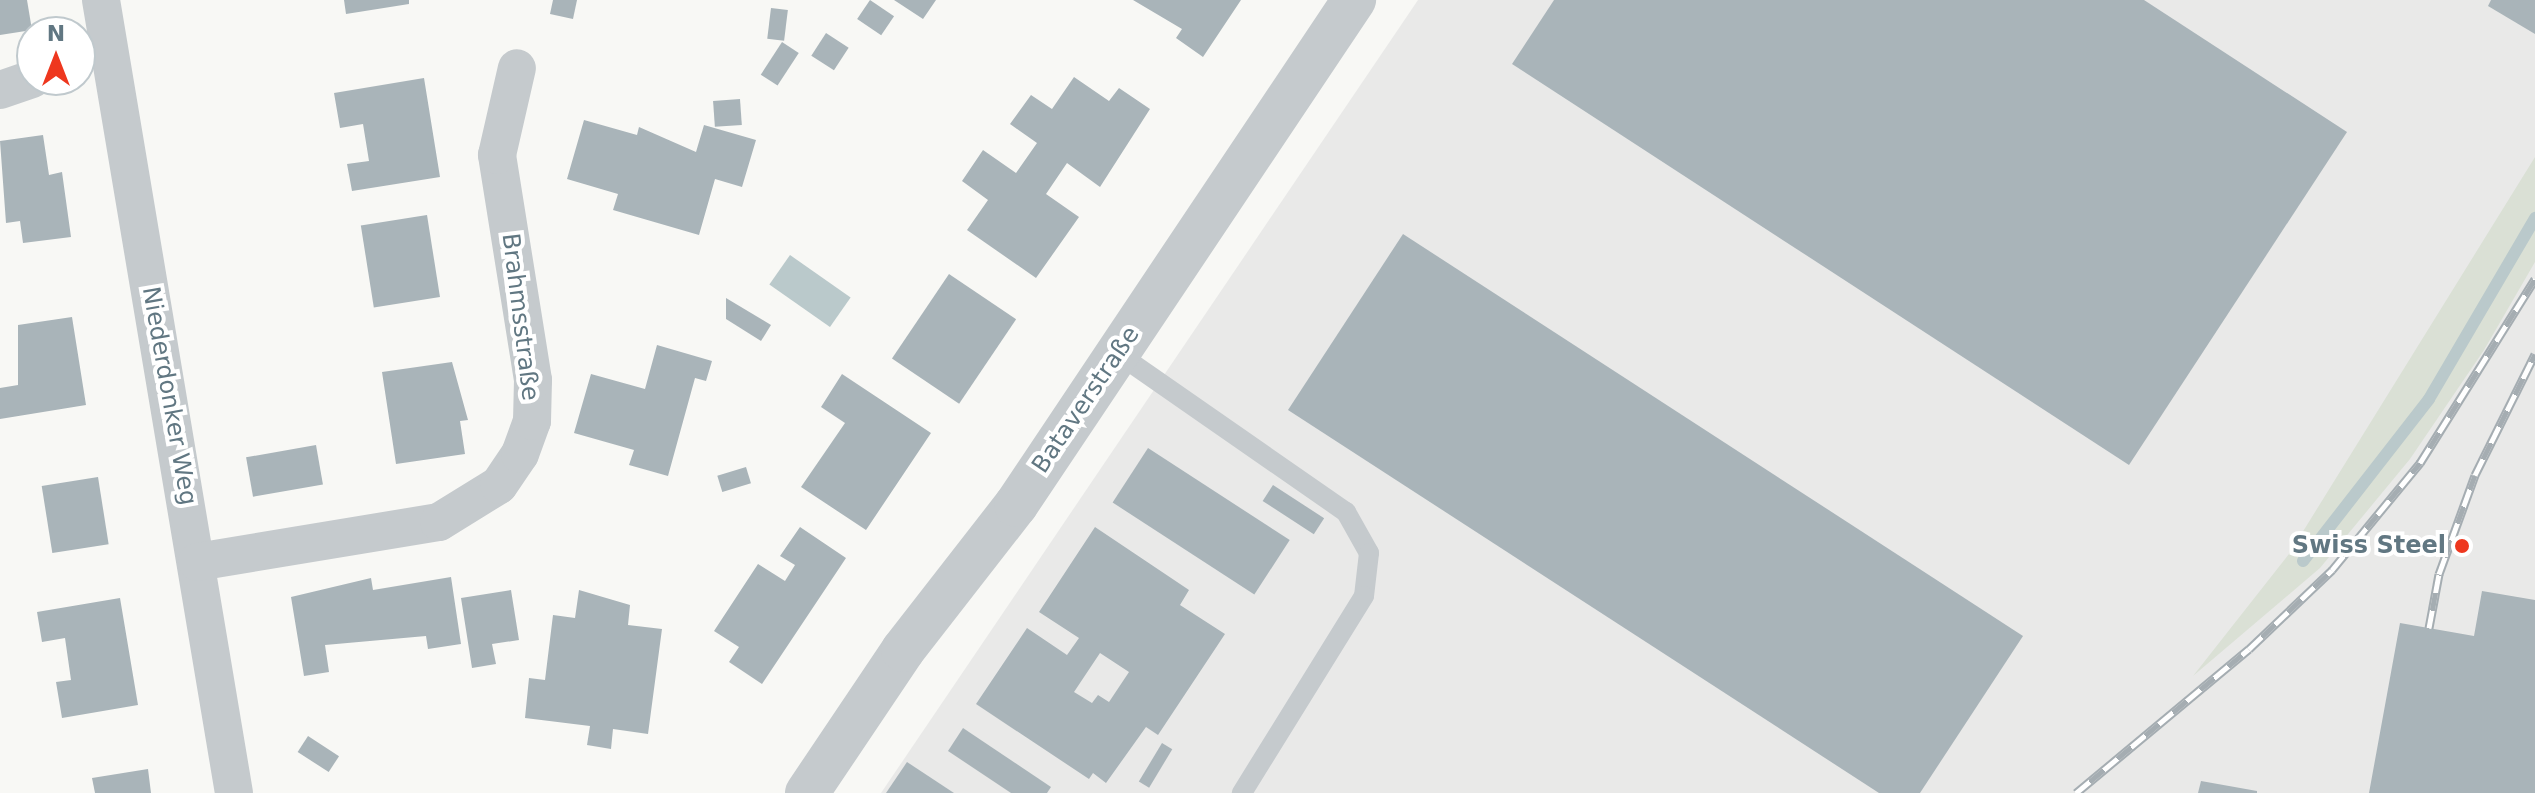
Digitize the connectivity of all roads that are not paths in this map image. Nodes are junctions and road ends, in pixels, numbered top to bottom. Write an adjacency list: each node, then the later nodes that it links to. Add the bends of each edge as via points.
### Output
1 (101, 0): 3 (street, Niederdonker Weg)
2 (1354, 0): 6 (street, Bataverstraße)
3 (96, 48)
4 (96, 62): 7 (street, Niederdonker Weg)
5 (517, 68): 7 (street, Brahmsstraße, via 497,155 533,380 532,421 520,454 499,485 439,522)
6 (1117, 353): 9 (street, Bataverstraße); 10 (lane, via 1346,512 1369,553 1364,596)
7 (197, 562): 8 (street, Niederdonker Weg)
8 (234, 793)
9 (807, 793)
10 (1242, 793)

